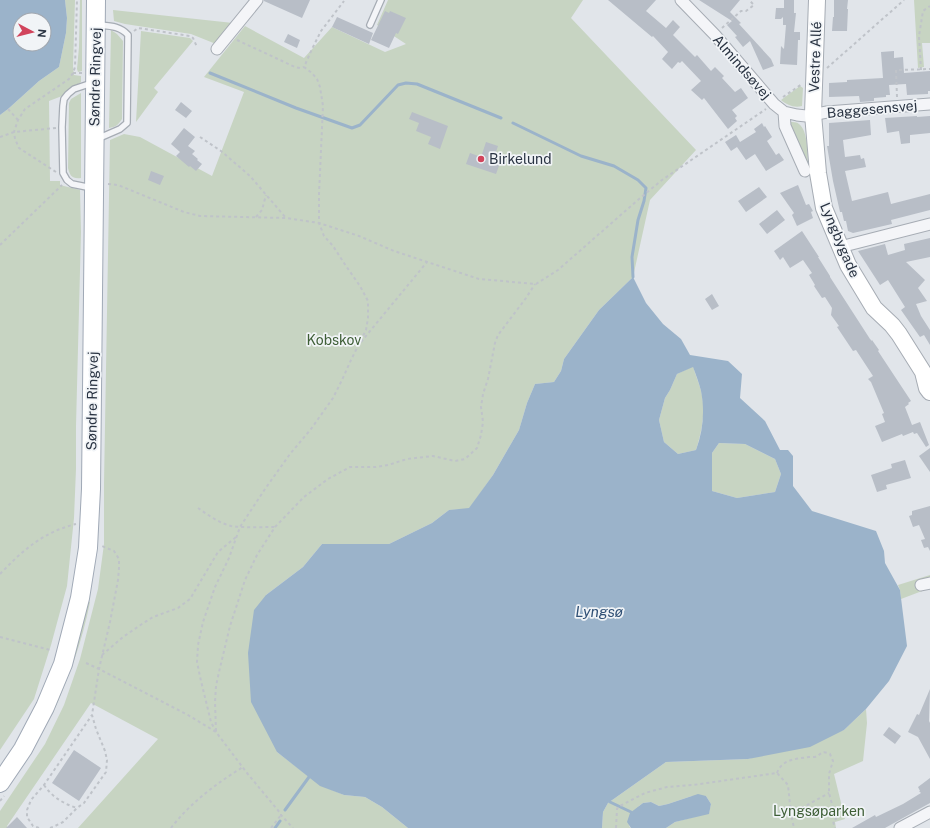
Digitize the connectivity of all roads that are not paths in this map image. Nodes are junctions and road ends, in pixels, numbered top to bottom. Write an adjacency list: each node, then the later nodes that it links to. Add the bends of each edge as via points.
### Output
1 (96, 0): 6 (main road, Søndre Ringvej)
2 (257, 0): 8 (street)
3 (381, 0): 7 (lane)
4 (681, 0): 11 (street, Almindsøvej)
5 (817, 0): 12 (street, Vestre Allé)
6 (96, 25): 9 (main road, Søndre Ringvej); 13 (lane, via 116,27 128,35 127,123 120,130)
7 (370, 25)
8 (217, 49)
9 (89, 80): 13 (main road, Søndre Ringvej); 15 (lane, via 64,99 62,173 72,184)
10 (930, 104): 12 (street, Baggesensvej)
11 (784, 112): 12 (street, Almindsøvej, via 806,116); 14 (street, via 785,126)
12 (813, 114): 17 (street, Lyngbygade, via 820,190 824,208)
13 (95, 140): 15 (main road, Søndre Ringvej)
14 (805, 171)
15 (94, 186): 20 (main road, Søndre Ringvej, via 91,489 88,540 80,598 63,664 46,707)
16 (930, 224): 17 (street)
17 (840, 247): 18 (street, Lyngbygade, via 848,266 874,308 900,334)
18 (926, 371): 19 (street, Lyngbygade, via 927,388)
19 (930, 392)
20 (0, 783)
21 (930, 812): 22 (street)
22 (900, 828)

